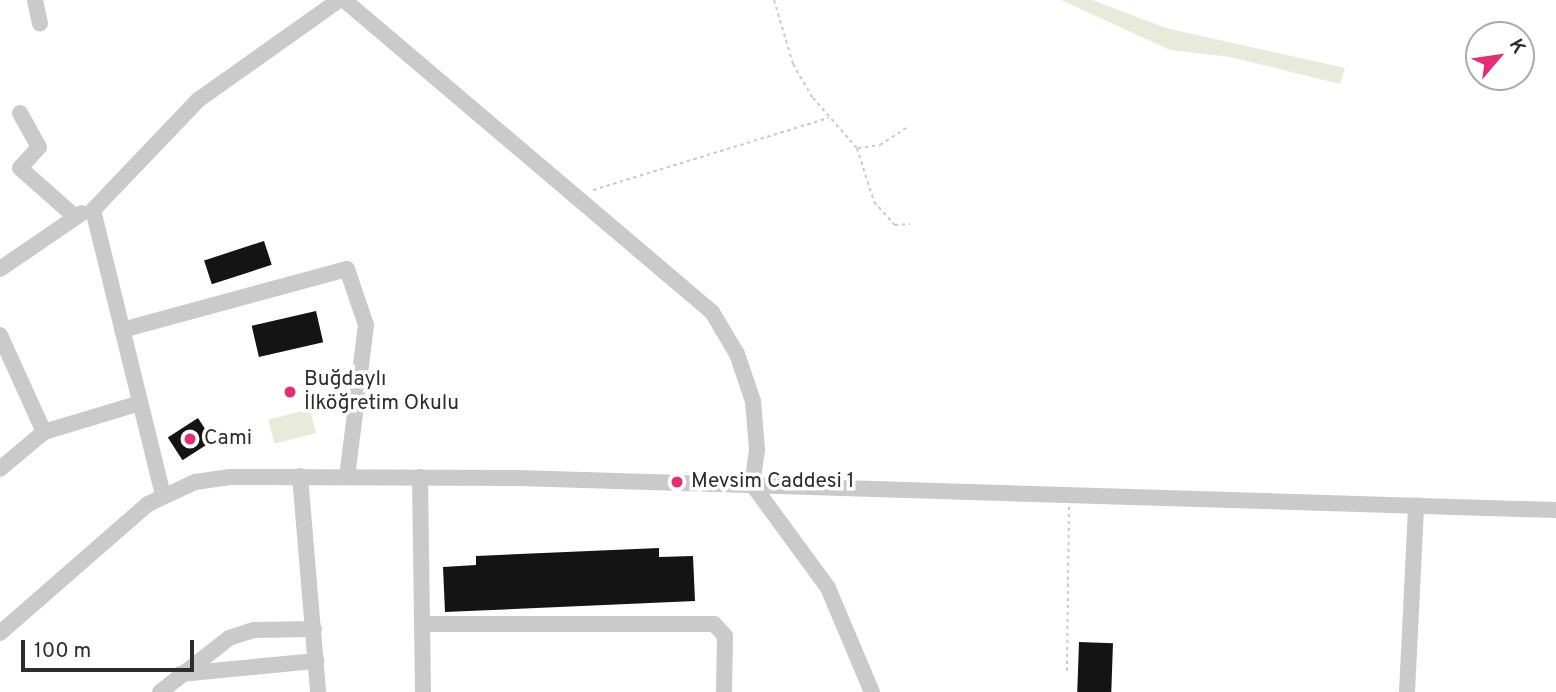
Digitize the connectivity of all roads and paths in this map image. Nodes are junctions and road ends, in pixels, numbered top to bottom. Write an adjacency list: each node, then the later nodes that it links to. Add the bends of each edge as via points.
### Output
1 (35, 0): 4 (street)
2 (341, 0): 9 (street); 10 (street, via 198,100)
3 (774, 0): 6 (path, via 793,64)
4 (40, 23)
5 (20, 113): 11 (street, via 39,147 20,168)
6 (829, 118): 8 (path); 9 (path)
7 (908, 127): 8 (path, via 880,145)
8 (857, 148): 12 (path, via 878,209 895,225)
9 (577, 195): 22 (street, via 712,312 725,332 753,401 757,450)
10 (93, 210): 11 (street); 14 (street)
11 (74, 216): 13 (street)
12 (910, 224)
13 (0, 269)
14 (122, 330): 16 (street); 20 (street, via 347,269 366,325)
15 (0, 335): 17 (street)
16 (140, 403): 17 (street); 24 (street)
17 (44, 432): 18 (street)
18 (0, 469)
19 (300, 476): 20 (street); 24 (street, via 212,479); 28 (street)
20 (347, 477): 21 (street)
21 (420, 477): 22 (street); 27 (street)
22 (752, 484): 23 (street); 37 (street, via 828,588)
23 (1069, 494): 25 (street); 31 (path)
24 (163, 495): 29 (street, via 133,514)
25 (1416, 505): 26 (street); 38 (street)
26 (1556, 510)
27 (422, 624): 35 (street); 36 (street, via 714,624 725,636)
28 (314, 629): 30 (street); 32 (street, via 241,633 217,643)
29 (0, 633)
30 (316, 661): 32 (street); 34 (street)
31 (1068, 671)
32 (180, 674): 33 (street)
33 (163, 691)
34 (318, 692)
35 (423, 692)
36 (724, 692)
37 (872, 692)
38 (1408, 692)

